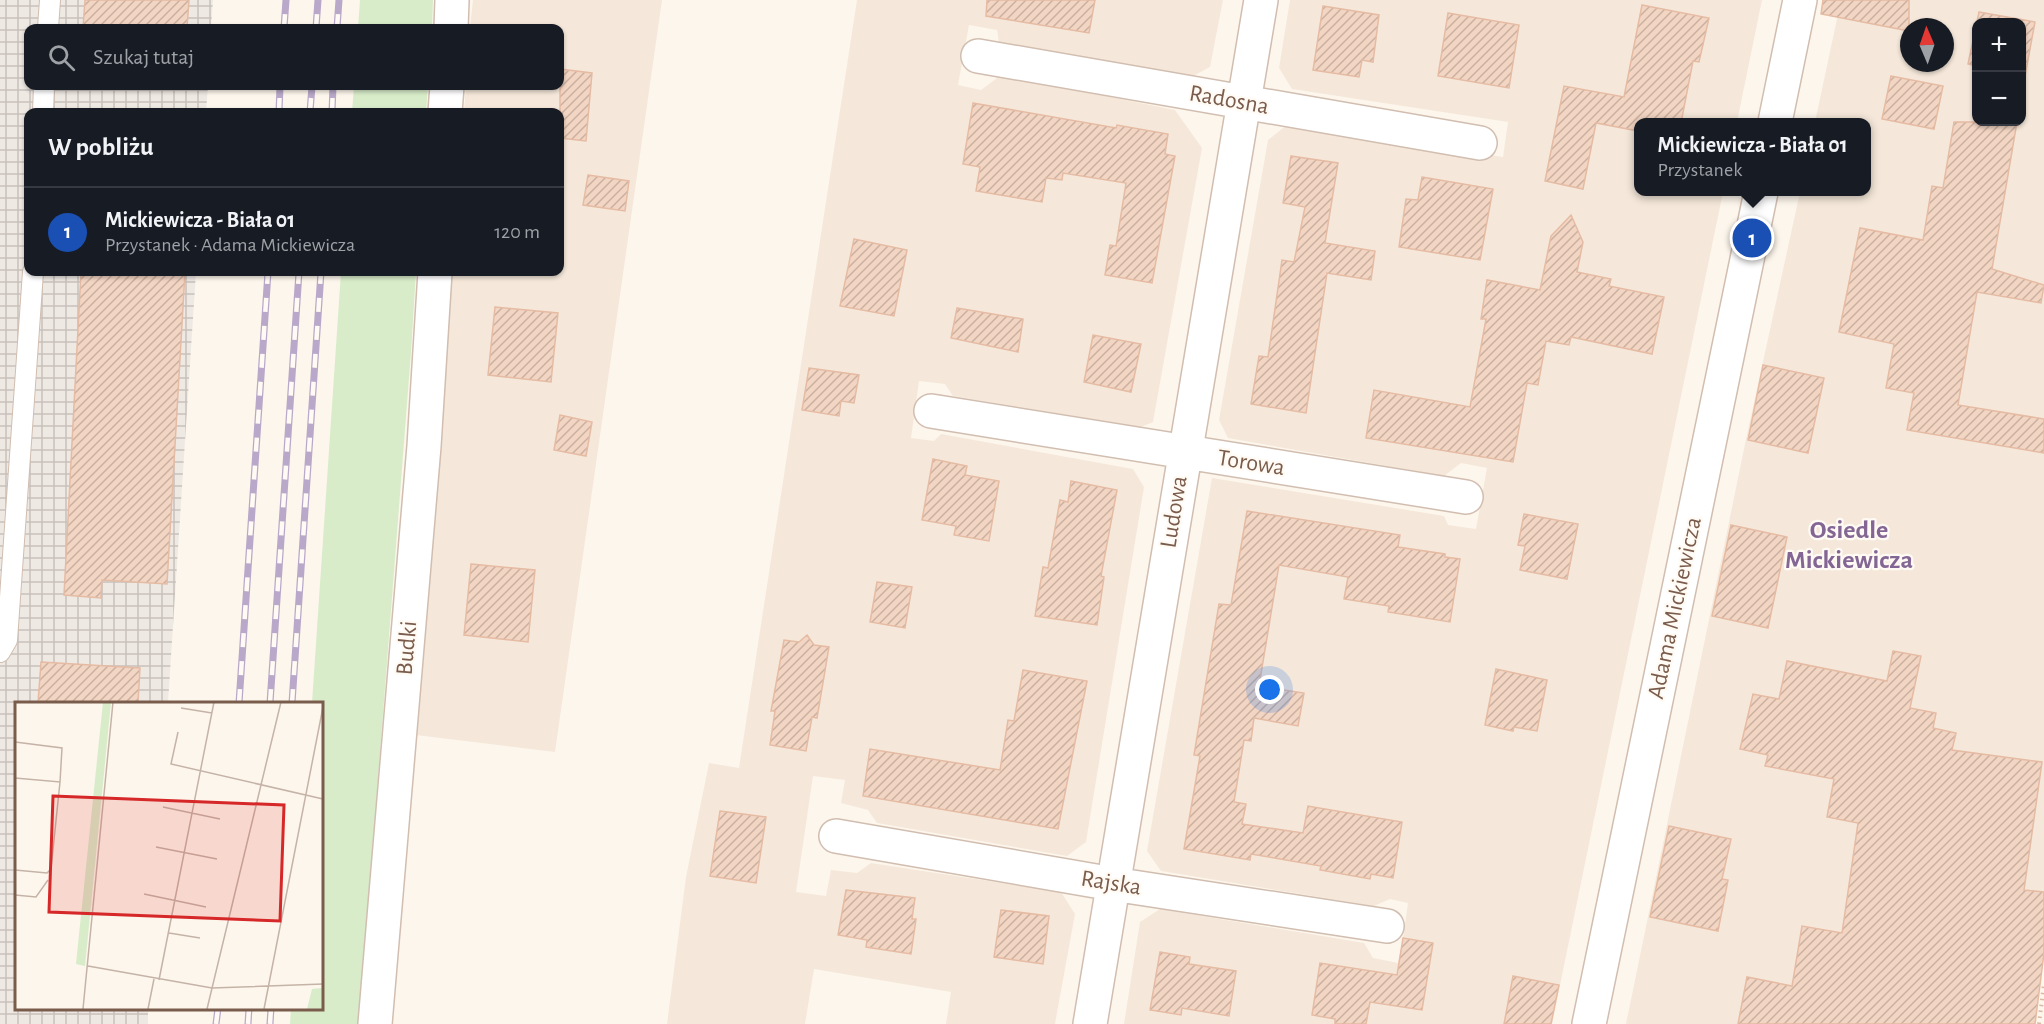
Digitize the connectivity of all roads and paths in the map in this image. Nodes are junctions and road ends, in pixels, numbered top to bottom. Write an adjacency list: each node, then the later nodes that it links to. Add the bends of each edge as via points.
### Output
1 (50, 0): 5 (lane)
2 (452, 0): 6 (street)
3 (1261, 0): 10 (street, Ludowa)
4 (1800, 0): 13 (street)
5 (48, 24)
6 (451, 24)
7 (978, 56): 10 (street, Radosna)
8 (44, 90): 11 (lane)
9 (447, 90): 12 (street)
10 (1244, 103): 14 (street, Radosna); 19 (street, Ludowa)
11 (43, 108)
12 (445, 108)
13 (1776, 118)
14 (1480, 143)
15 (1760, 196): 28 (street, Adama Mickiewicza)
16 (33, 276): 21 (lane, via 7,640)
17 (435, 276): 26 (street, Budki)
18 (931, 411): 19 (street, Torowa)
19 (1184, 452): 20 (street, Torowa); 23 (street, Ludowa)
20 (1466, 497)
21 (0, 652)
22 (836, 836): 23 (street, Rajska)
23 (1113, 884): 24 (street, Rajska); 27 (street, Ludowa)
24 (1387, 926)
25 (2044, 984): 29 (path)
26 (375, 1024)
27 (1090, 1024)
28 (1589, 1024)
29 (2039, 1024)

